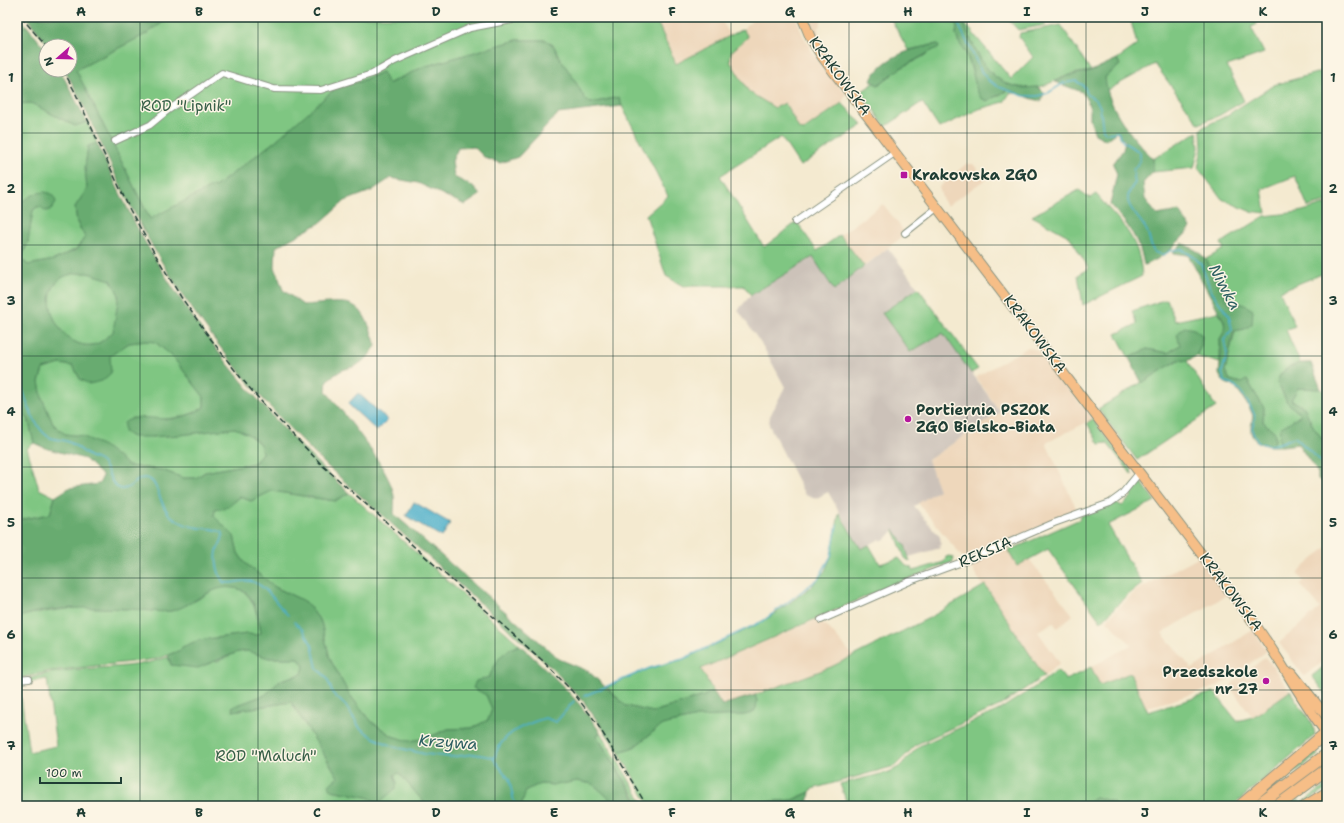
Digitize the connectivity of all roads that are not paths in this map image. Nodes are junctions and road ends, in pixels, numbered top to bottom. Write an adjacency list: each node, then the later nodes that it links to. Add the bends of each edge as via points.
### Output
1 (528, 17): 3 (street, via 470,28 372,74 321,90 274,89 222,73 150,125)
2 (802, 17): 4 (main road, KRAKOWSKA, via 811,39 824,58)
3 (115, 141)
4 (896, 152): 5 (main road, KRAKOWSKA); 6 (street)
5 (938, 207): 7 (street); 8 (main road, KRAKOWSKA, via 1036,339)
6 (795, 222)
7 (905, 233)
8 (1140, 472): 9 (street, REKSIA, via 1121,495 1110,503 910,581); 10 (main road, KRAKOWSKA)
9 (821, 620)
10 (1273, 649): 13 (main road, KRAKOWSKA); 14 (main road, KRAKOWSKA, via 1304,701)
11 (29, 679): 12 (street)
12 (17, 680)
13 (1327, 717)
14 (1327, 733): 18 (highway)
15 (1327, 754): 19 (highway)
16 (1327, 769): 20 (highway)
17 (1327, 793): 21 (highway)
18 (1240, 806)
19 (1256, 806)
20 (1276, 806)
21 (1306, 806)

